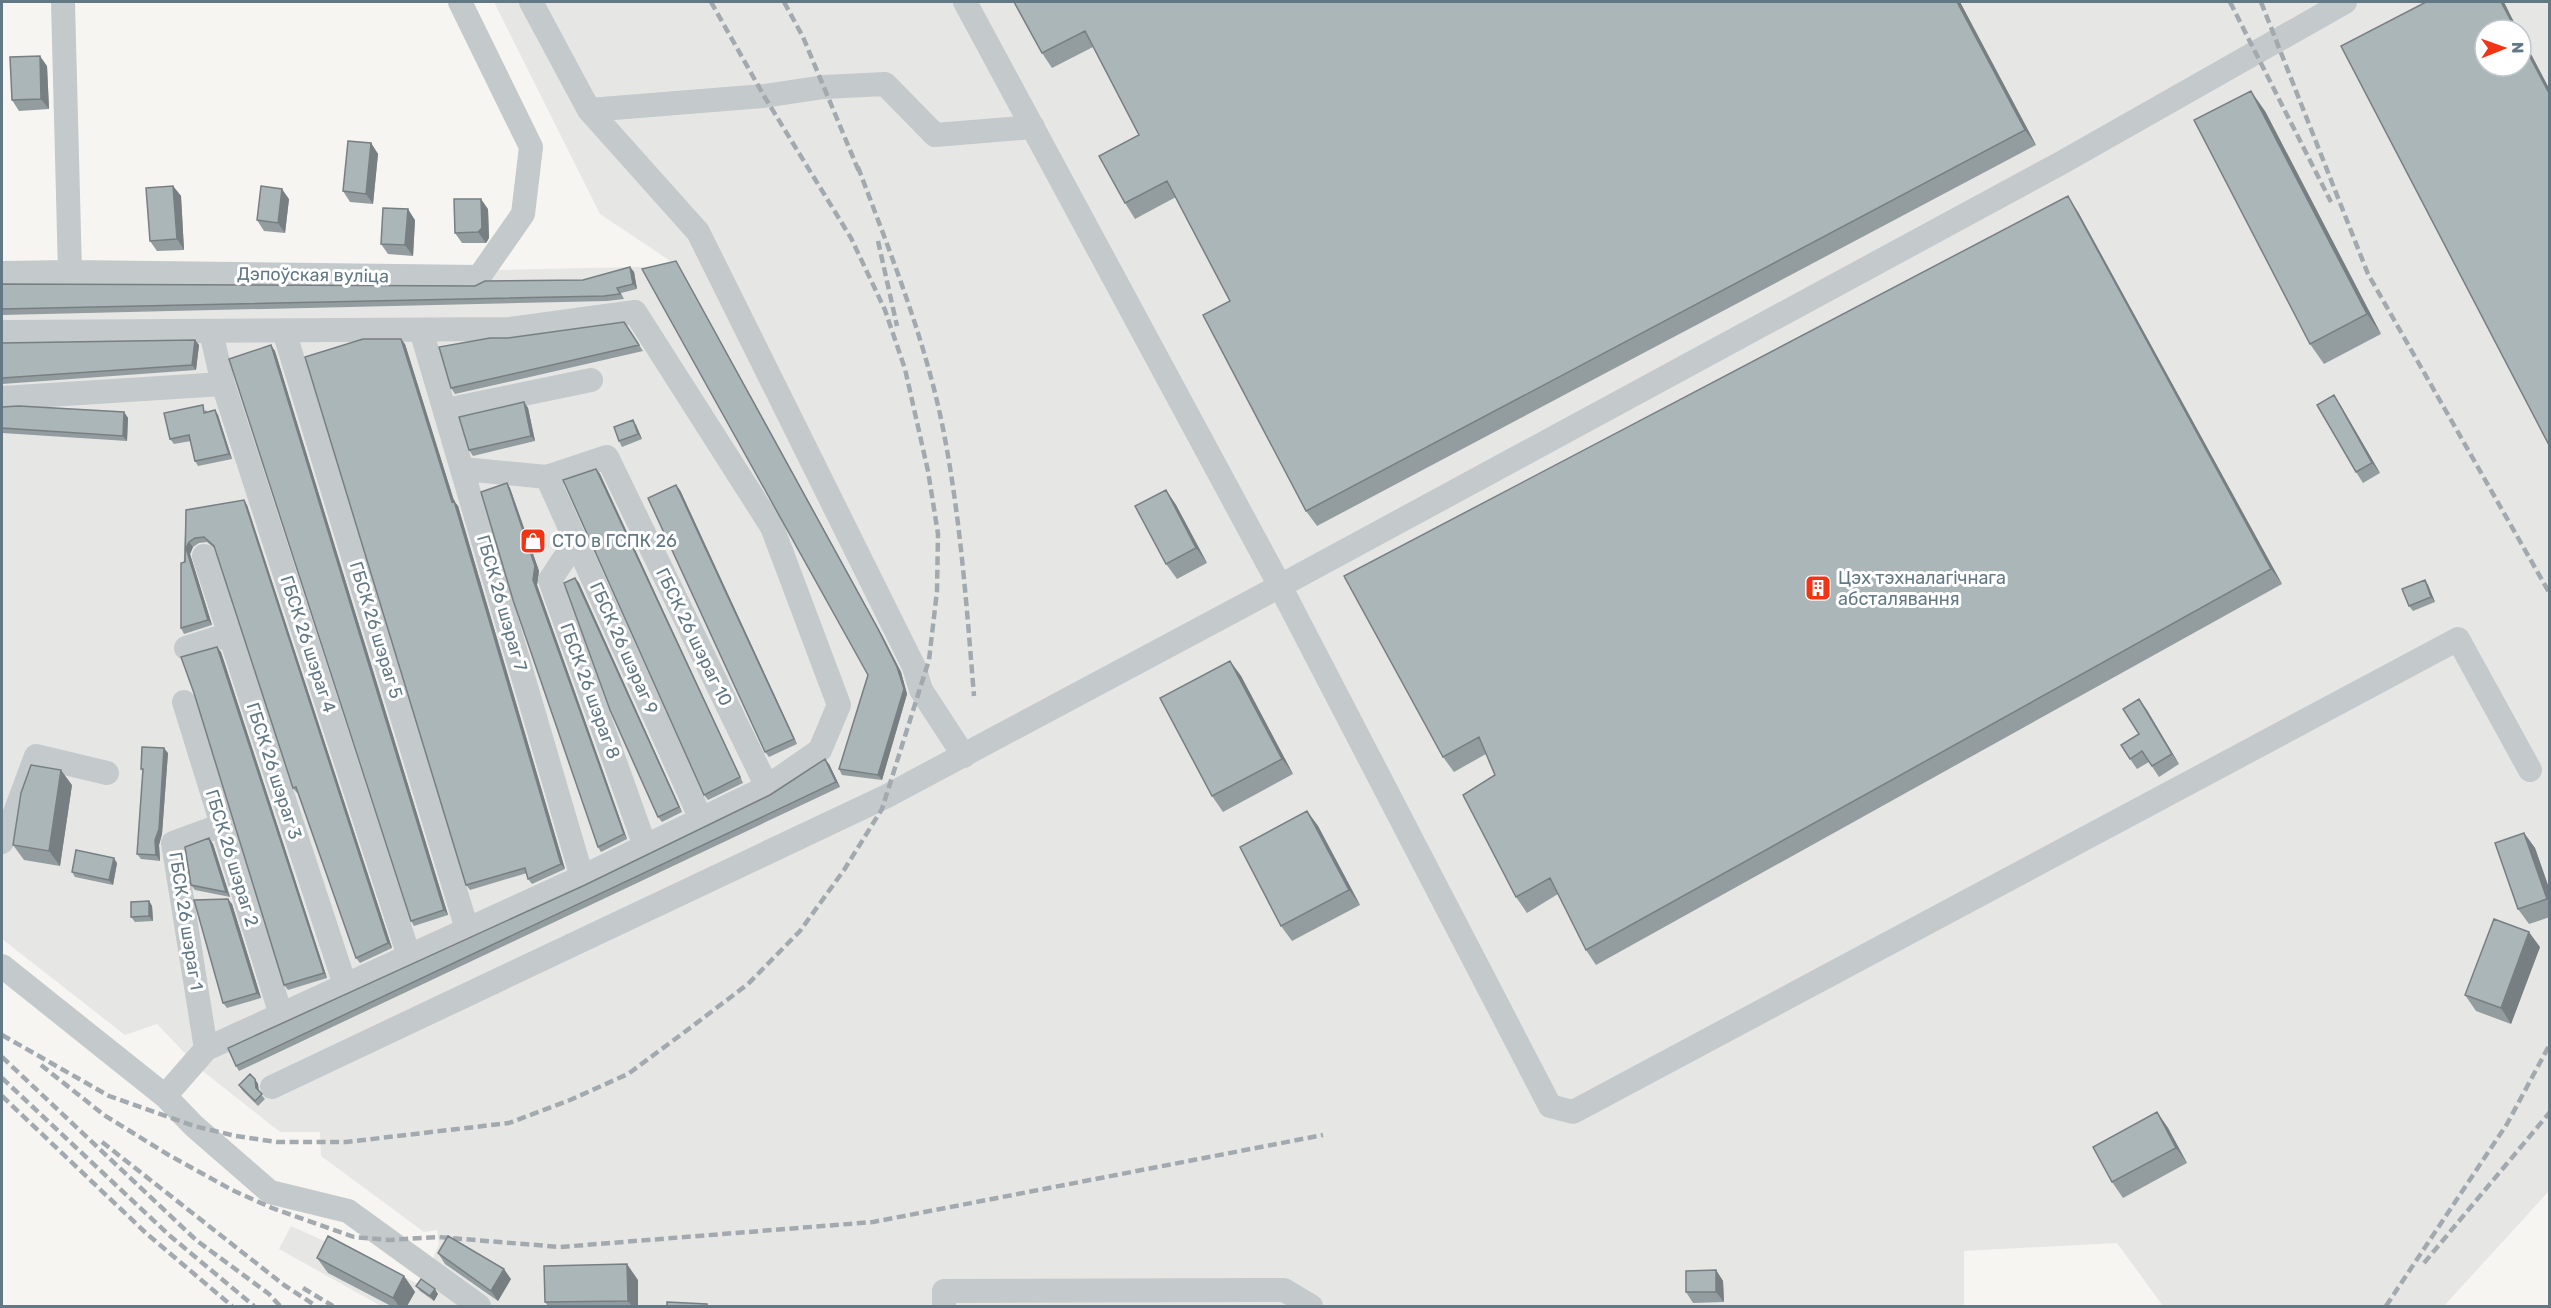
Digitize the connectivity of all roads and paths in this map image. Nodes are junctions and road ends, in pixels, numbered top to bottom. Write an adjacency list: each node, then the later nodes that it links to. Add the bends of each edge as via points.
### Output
1 (63, 2): 8 (street)
2 (460, 2): 8 (street, Дэпоўская вуліца, via 531,147 523,214 479,278)
3 (531, 2): 6 (street)
4 (965, 2): 7 (street)
5 (2345, 2): 22 (street, via 2061,163)
6 (589, 110): 7 (street, via 885,84 935,135); 26 (street, via 698,232 914,667 921,690)
7 (1033, 128): 22 (street)
8 (70, 272): 9 (street, Дэпоўская вуліца)
9 (2, 273)
10 (421, 330): 11 (street); 17 (street, ГБСК 26 шэраг 7); 29 (street, via 510,328 635,312 772,527 839,705 820,750)
11 (284, 331): 13 (street); 35 (street, ГБСК 26 шэраг 5)
12 (2, 332): 13 (street)
13 (212, 332): 15 (street, ГБСК 26 шэраг 4)
14 (591, 380): 17 (street)
15 (223, 384): 16 (street); 36 (street, ГБСК 26 шэраг 4)
16 (2, 398)
17 (446, 410): 18 (street, ГБСК 26 шэраг 7)
18 (464, 469): 19 (street, ГБСК 26 шэраг 10); 34 (street, ГБСК 26 шэраг 7)
19 (547, 477): 20 (street, ГБСК 26 шэраг 9); 29 (street, ГБСК 26 шэраг 10, via 607,457)
20 (576, 541): 30 (street, ГБСК 26 шэраг 9); 33 (street, ГБСК 26 шэраг 8, via 550,580)
21 (204, 556): 23 (street, ГБСК 26 шэраг 3)
22 (1280, 586): 26 (street); 27 (street, via 1550,1106 1574,1112 2458,639)
23 (230, 634): 24 (street); 38 (street, ГБСК 26 шэраг 3)
24 (186, 648)
25 (183, 702): 31 (street, ГБСК 26 шэраг 2)
26 (964, 756): 41 (street)
27 (2530, 770)
28 (107, 773): 32 (street, via 36,756)
29 (767, 787): 30 (street)
30 (701, 819): 33 (street)
31 (222, 825): 39 (street, ГБСК 26 шэраг 2); 40 (street, ГБСК 26 шэраг 1, via 173,843)
32 (2, 842)
33 (645, 846): 34 (street)
34 (582, 877): 35 (street)
35 (467, 929): 36 (street)
36 (409, 956): 38 (street)
37 (2, 966): 42 (street)
38 (345, 985): 39 (street)
39 (281, 1015): 40 (street)
40 (206, 1049): 42 (street)
41 (272, 1087)
42 (165, 1096): 43 (street, via 270,1192 348,1210)
43 (479, 1306)
44 (944, 1306): 45 (street, via 944,1291 1284,1290)
45 (1311, 1306)

